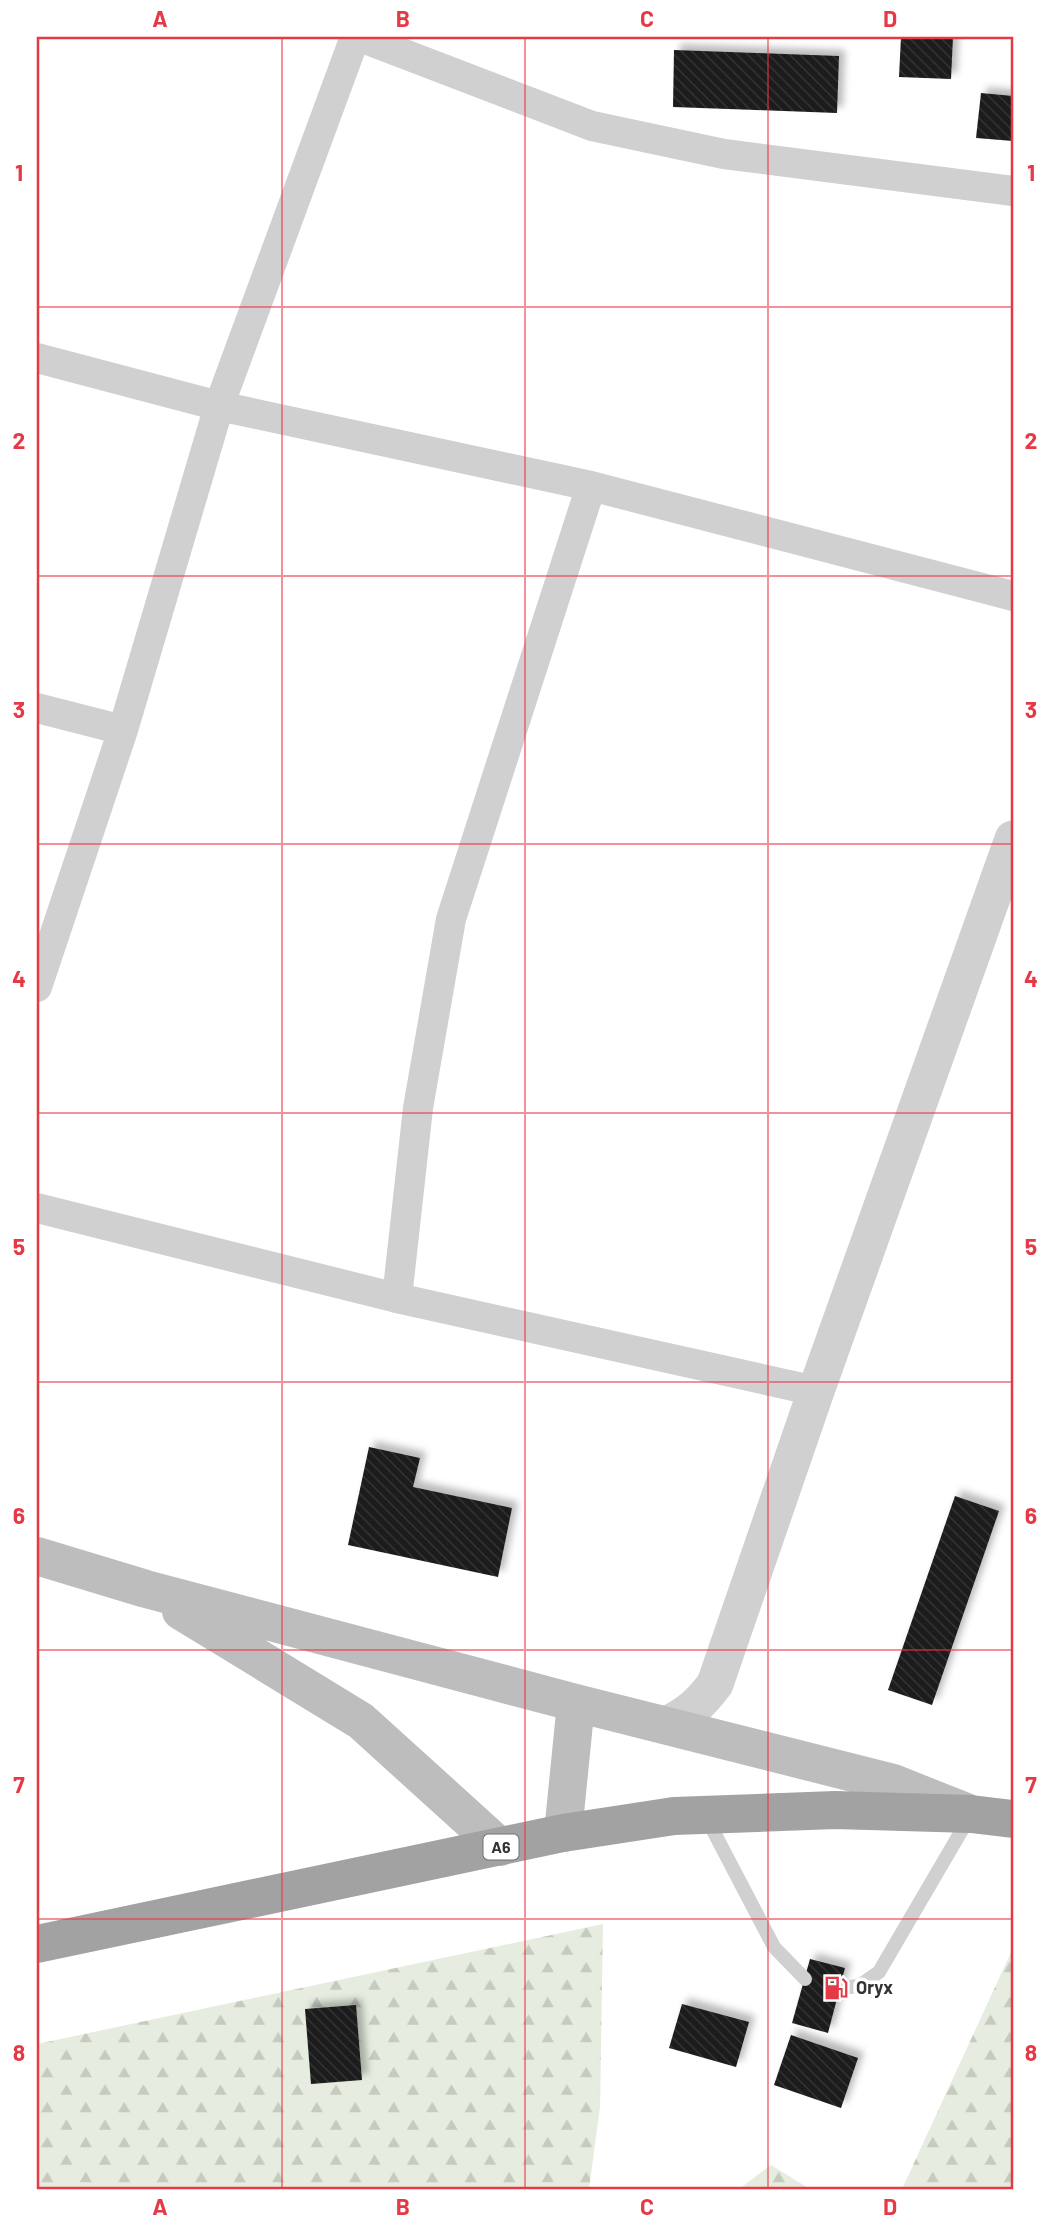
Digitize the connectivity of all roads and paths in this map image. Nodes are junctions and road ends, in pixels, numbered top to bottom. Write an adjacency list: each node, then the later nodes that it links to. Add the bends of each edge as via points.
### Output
1 (357, 37): 2 (street, via 592,126 724,154); 4 (street)
2 (1013, 191)
3 (37, 358): 4 (street)
4 (219, 406): 5 (street); 8 (street)
5 (591, 485): 6 (street); 12 (street, via 451,919 418,1108)
6 (1013, 596)
7 (37, 708): 8 (street)
8 (123, 730): 10 (street)
9 (1013, 839): 13 (street)
10 (37, 987)
11 (37, 1208): 12 (street)
12 (397, 1298): 13 (street)
13 (816, 1391): 17 (street, via 715,1684 701,1703)
14 (37, 1556): 15 (main road)
15 (146, 1590): 16 (main road); 22 (main road, via 361,1721)
16 (576, 1703): 17 (main road); 21 (main road)
17 (666, 1725): 19 (main road, via 893,1783)
18 (705, 1814): 19 (highway, A6, via 835,1810); 21 (highway, A6); 24 (lane, via 774,1947)
19 (971, 1814): 20 (highway, A6); 25 (lane, via 879,1972 859,1986)
20 (1013, 1819)
21 (563, 1833): 22 (highway, A6)
22 (500, 1847): 23 (highway, A6)
23 (37, 1944)
24 (804, 1979)
25 (840, 1988)

